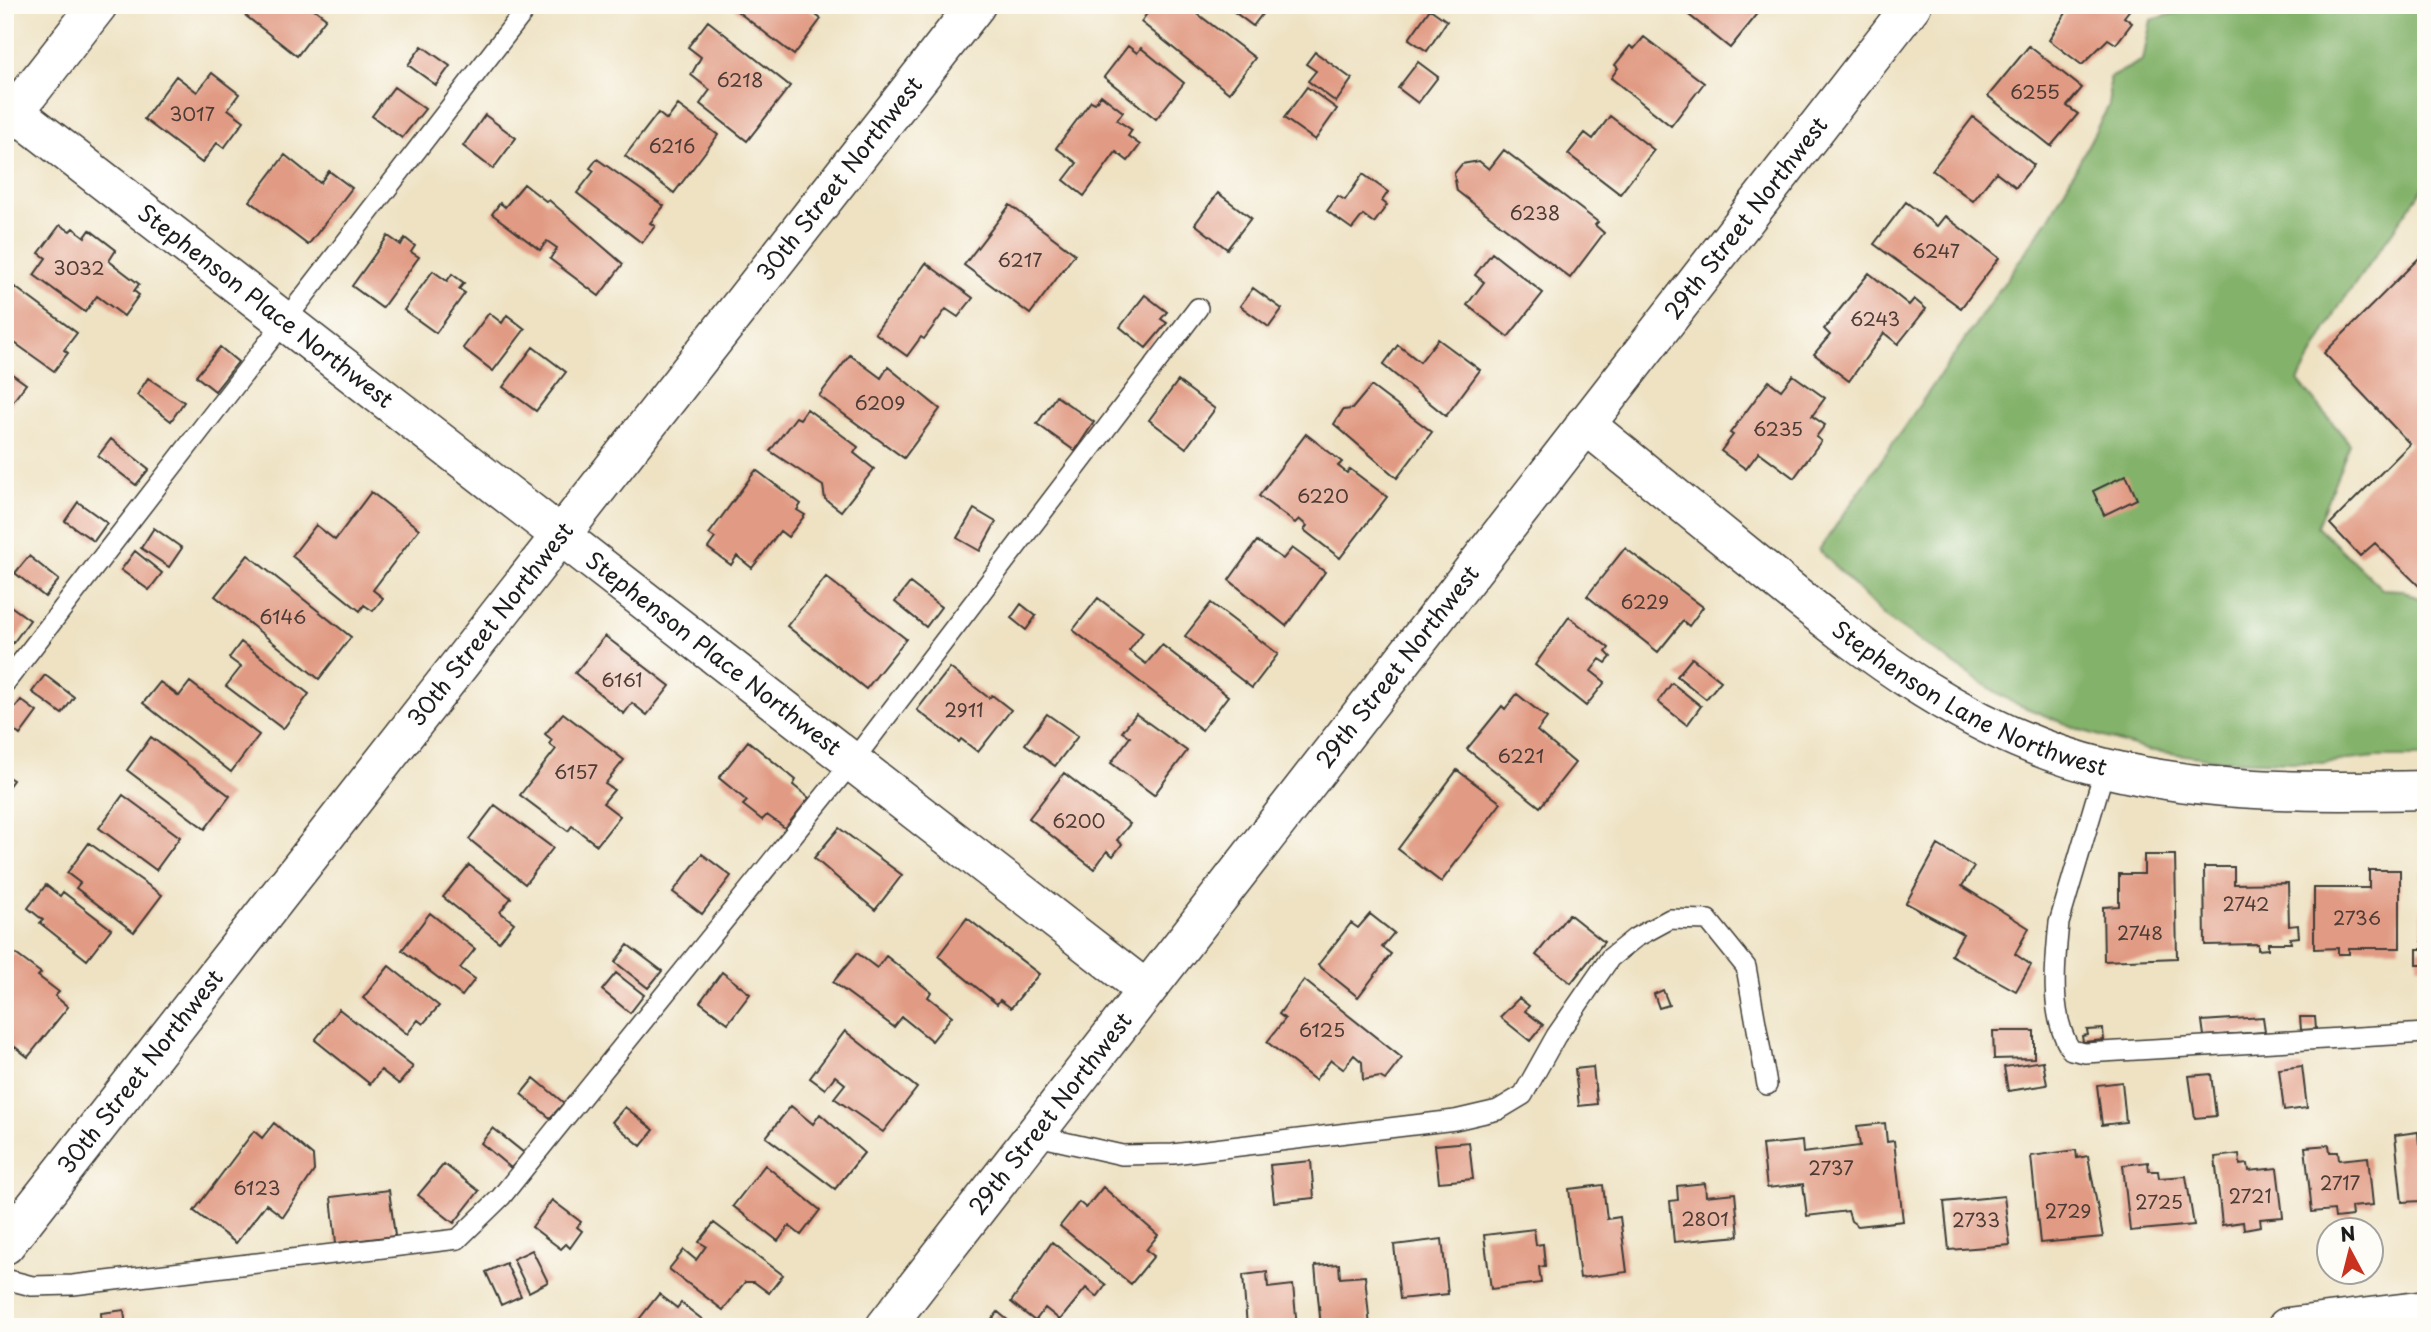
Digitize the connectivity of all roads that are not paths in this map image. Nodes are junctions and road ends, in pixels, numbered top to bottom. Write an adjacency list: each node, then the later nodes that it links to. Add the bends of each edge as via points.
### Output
1 (98, 5): 5 (street)
2 (529, 5): 7 (lane)
3 (976, 5): 9 (street, 30th Street Northwest)
4 (1912, 5): 8 (street, 29th Street Northwest)
5 (10, 118): 7 (street, Stephenson Place Northwest)
6 (1198, 308): 11 (lane)
7 (286, 322): 9 (street, Stephenson Place Northwest); 10 (lane)
8 (1585, 424): 12 (street, Stephenson Lane Northwest, via 1843,634 1915,685 2029,743); 14 (street, 29th Street Northwest)
9 (561, 536): 11 (street, Stephenson Place Northwest); 18 (street, 30th Street Northwest)
10 (5, 683)
11 (852, 762): 14 (street, Stephenson Place Northwest); 19 (lane, via 501,1197 458,1239 73,1285 32,1286)
12 (2105, 768): 13 (street, Stephenson Lane Northwest, via 2252,790); 15 (lane, via 2059,923 2059,1025 2071,1050 2085,1053)
13 (2426, 790)
14 (1145, 989): 17 (street, 29th Street Northwest)
15 (2426, 1033)
16 (1767, 1085): 17 (lane, via 1746,967 1708,920 1670,919 1610,958 1556,1036 1523,1095 1499,1110 1455,1120 1173,1154 1122,1155)
17 (1033, 1135): 21 (street, 29th Street Northwest)
18 (5, 1245)
19 (5, 1279)
20 (2426, 1310): 22 (street)
21 (886, 1327)
22 (2287, 1327)

